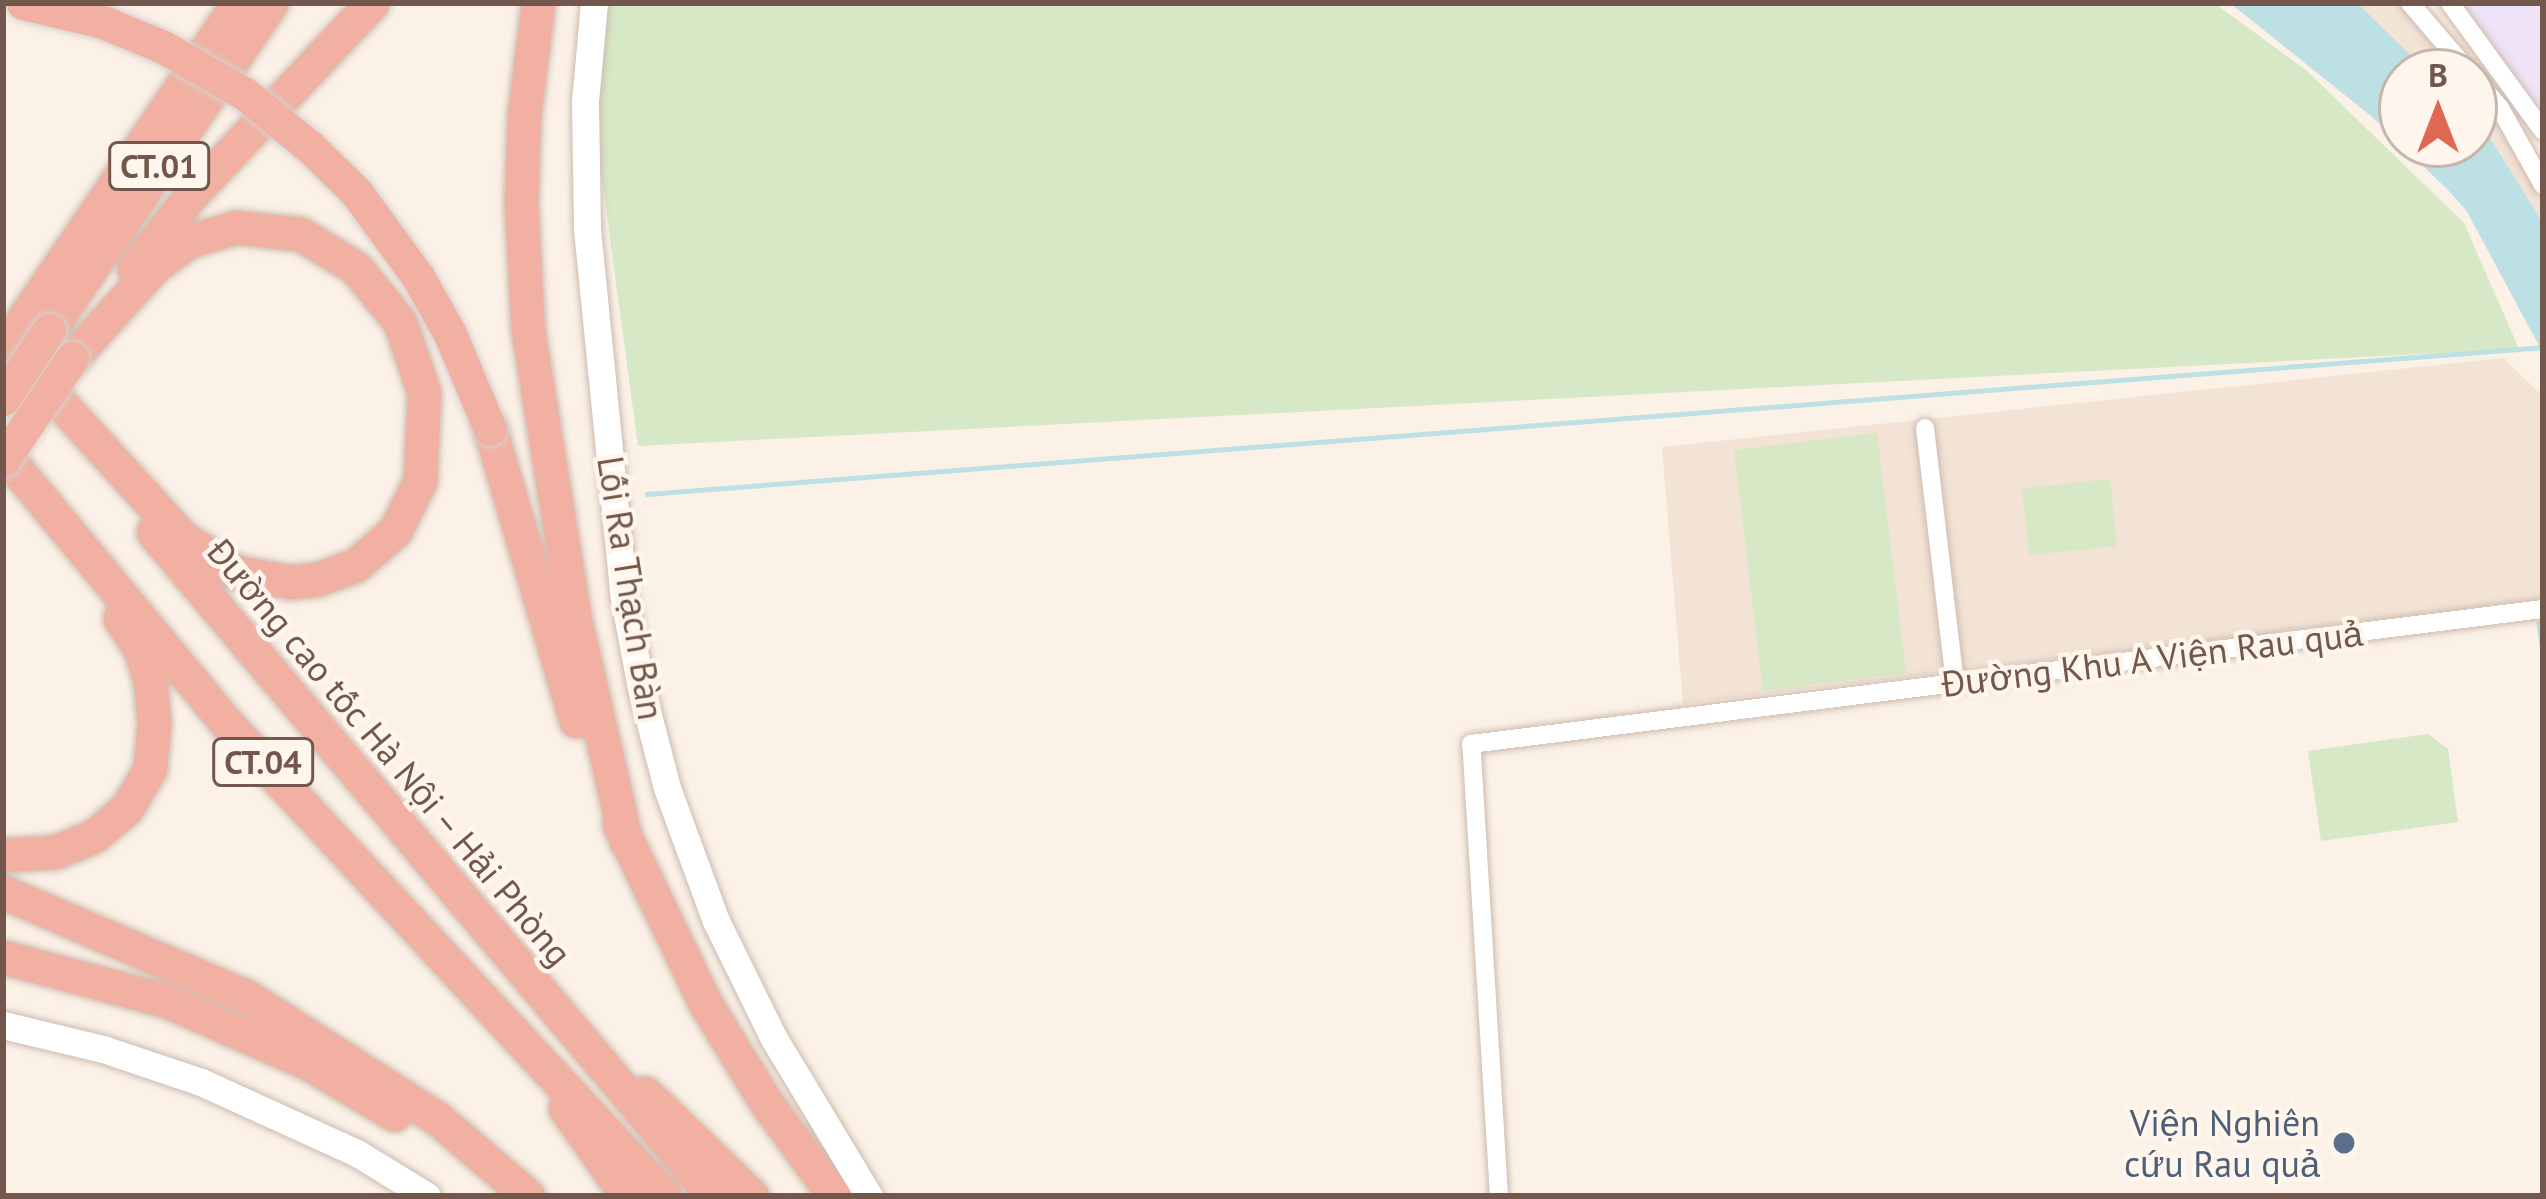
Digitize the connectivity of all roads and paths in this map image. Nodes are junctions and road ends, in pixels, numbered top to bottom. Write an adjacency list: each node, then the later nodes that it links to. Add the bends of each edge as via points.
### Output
1 (23, 3): 20 (highway, bridge, via 103,22 245,94 356,192 418,277 490,430 573,710)
2 (238, 3): 11 (highway, CT.01)
3 (272, 3): 11 (highway, CT.01)
4 (372, 3): 13 (highway, via 191,195)
5 (538, 3): 20 (highway, via 521,202 528,331 574,616)
6 (594, 3): 34 (main road, Lối Ra Thạch Bàn, via 587,229 624,598 641,688 716,921 773,1037)
7 (2410, 3): 10 (street, via 2500,108)
8 (2450, 3): 9 (street)
9 (2543, 131)
10 (2543, 185)
11 (39, 320): 12 (highway, CT.01); 14 (highway, CT.01, bridge)
12 (3, 355): 13 (highway, via 43,384 182,537 235,572 291,581 342,572 378,549 413,498 427,415 408,341 364,277 300,234 236,227 189,241 155,266); 25 (highway, Đường cao tốc Hà Nội – Hải Phòng / CT.04)
13 (72, 358): 16 (highway, bridge)
14 (3, 399)
15 (1925, 428): 19 (street)
16 (3, 457): 26 (highway, CT.04, via 229,726)
17 (3, 479): 21 (highway, via 140,649 154,723 150,769 111,823 55,852)
18 (2543, 609): 19 (street, Đường Khu A Viện Rau quả)
19 (1954, 683): 35 (street, Đường Khu A Viện Rau quả, via 1471,744)
20 (626, 841): 33 (highway, via 705,1003)
21 (3, 855)
22 (3, 892): 28 (highway, via 223,985 320,1040 436,1118)
23 (3, 957): 28 (highway, via 166,1001 252,1036)
24 (3, 1025): 27 (main road, via 201,1082 357,1153)
25 (574, 1032): 31 (highway, Đường cao tốc Hà Nội – Hải Phòng / CT.04); 32 (highway)
26 (536, 1060): 29 (highway); 30 (highway, CT.04)
27 (427, 1196)
28 (526, 1196)
29 (627, 1196)
30 (665, 1196)
31 (712, 1196)
32 (752, 1196)
33 (834, 1196)
34 (869, 1196)
35 (1499, 1196)

